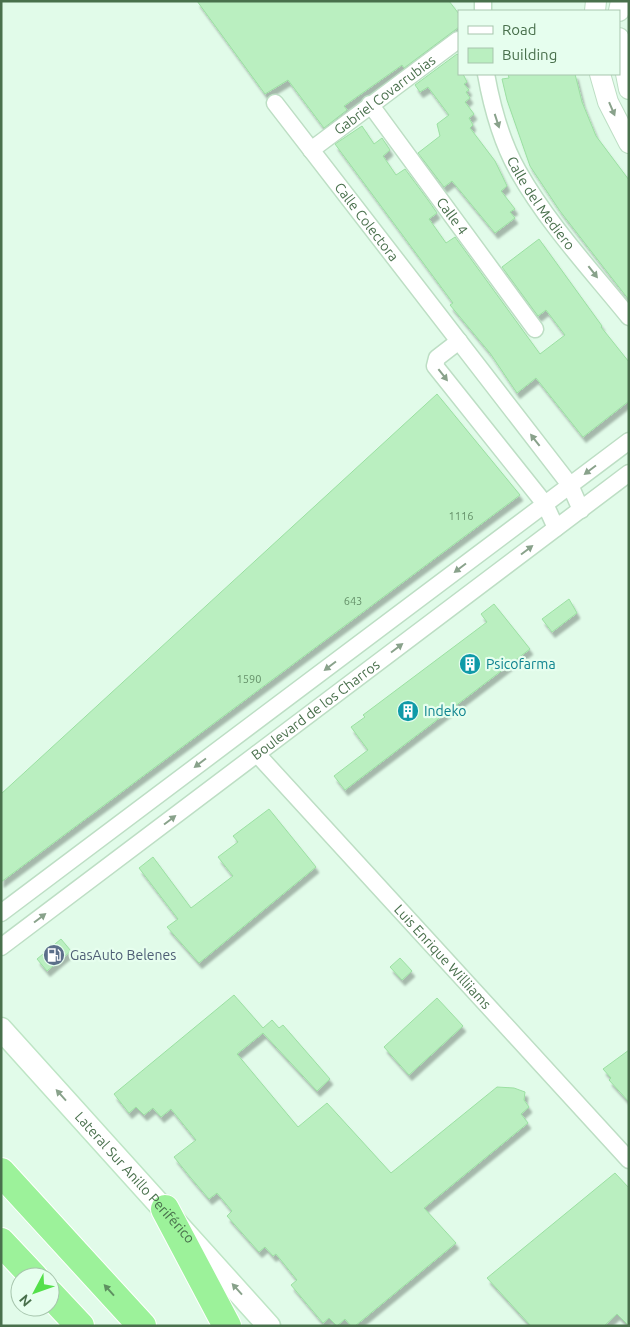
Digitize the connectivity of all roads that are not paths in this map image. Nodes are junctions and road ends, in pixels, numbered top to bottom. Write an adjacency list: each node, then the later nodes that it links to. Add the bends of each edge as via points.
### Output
1 (458, 40): 7 (street, Gabriel Covarrubias)
2 (620, 43): 5 (street)
3 (486, 75): 10 (street, Calle del Mediero, one-way to 10, via 502,137 517,170 536,200)
4 (600, 75): 8 (street, one-way to 8, via 608,102)
5 (629, 89)
6 (275, 103): 9 (street, Calle Colectora)
7 (370, 104): 9 (street, Gabriel Covarrubias); 11 (street, Calle 4)
8 (629, 143)
9 (311, 150): 12 (street, Calle Colectora)
10 (629, 317)
11 (535, 329)
12 (459, 341): 15 (street, Calle Colectora, one-way to 12); 16 (street, one-way to 16, via 437,358 436,366)
13 (629, 441): 15 (street, Boulevard de los Charros, one-way to 15)
14 (629, 473): 17 (street, Boulevard de los Charros)
15 (570, 485): 16 (street, Boulevard de los Charros); 17 (street, Calle Colectora)
16 (544, 504): 18 (street); 20 (street, Boulevard de los Charros, one-way to 20)
17 (581, 510): 18 (street, Boulevard de los Charros)
18 (556, 528): 19 (street, Boulevard de los Charros, one-way to 18)
19 (257, 754): 21 (street, Boulevard de los Charros, one-way to 19); 23 (street, Luis Enrique Williiams)
20 (1, 914)
21 (1, 947)
22 (1, 1029): 25 (main road, Lateral Sur Anillo Periférico, one-way to 22)
23 (629, 1160)
24 (1, 1172): 30 (highway, one-way to 24)
25 (164, 1209): 31 (highway); 32 (main road, Lateral Sur Anillo Periférico, one-way to 25)
26 (1, 1242): 27 (highway)
27 (25, 1267)
28 (60, 1305): 29 (highway)
29 (80, 1326)
30 (142, 1326)
31 (227, 1326)
32 (269, 1326)

